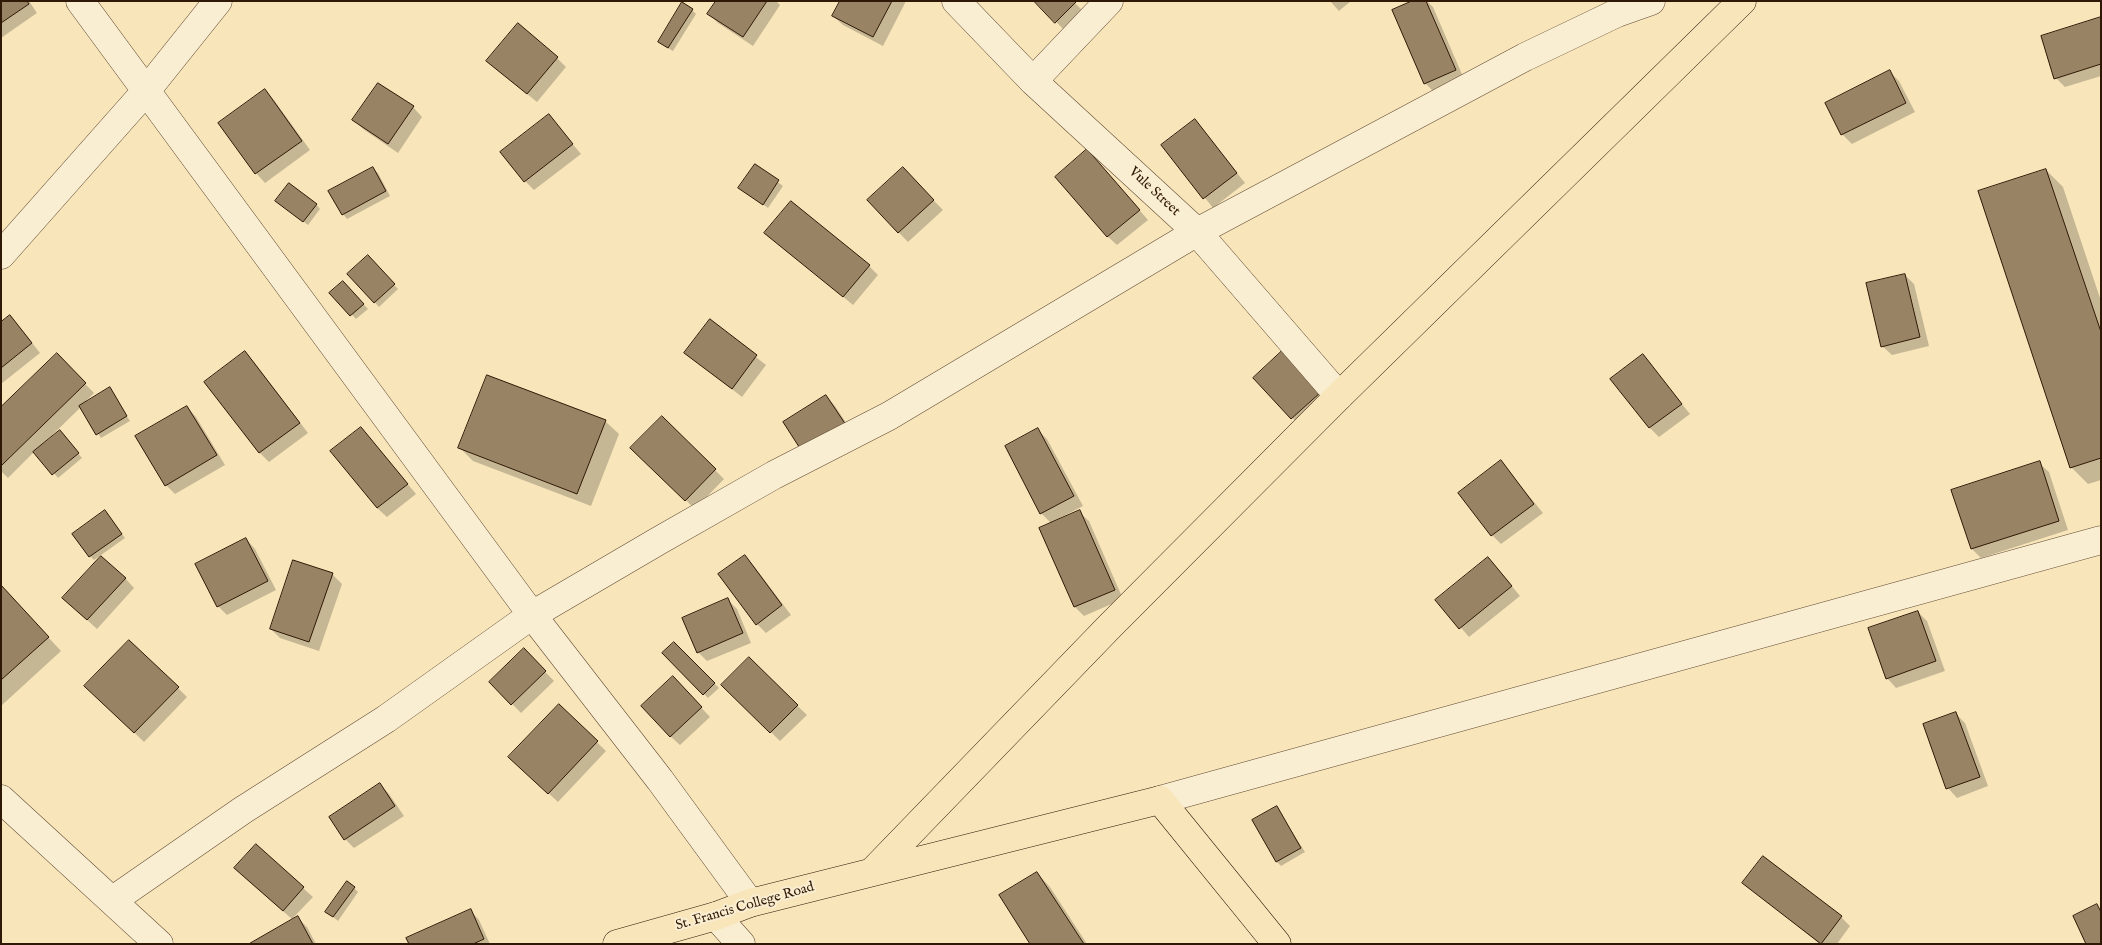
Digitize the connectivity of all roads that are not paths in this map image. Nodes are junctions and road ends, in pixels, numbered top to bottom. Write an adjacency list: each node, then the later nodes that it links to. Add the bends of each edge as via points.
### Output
1 (80, 1): 8 (street)
2 (218, 1): 8 (street)
3 (956, 1): 7 (street, Vule Street)
4 (1109, 1): 7 (street)
5 (1651, 1): 9 (street, via 1525,57)
6 (1742, 1): 11 (main road)
7 (1033, 81): 9 (street, Vule Street)
8 (146, 91): 10 (street); 13 (street)
9 (1198, 232): 11 (street, Vule Street); 13 (street, via 889,416 774,476)
10 (1, 255)
11 (1339, 396): 16 (main road)
12 (2101, 540): 15 (street)
13 (532, 616): 17 (street, via 386,719 244,810); 18 (street, via 660,780)
14 (1, 799): 17 (street)
15 (1160, 800): 16 (main road, St. Francis College Road); 23 (main road)
16 (873, 871): 18 (main road, St. Francis College Road)
17 (113, 900): 20 (street)
18 (750, 903): 19 (main road, St. Francis College Road)
19 (716, 916): 21 (main road, St. Francis College Road); 22 (street)
20 (159, 944)
21 (617, 944)
22 (741, 944)
23 (1277, 944)

